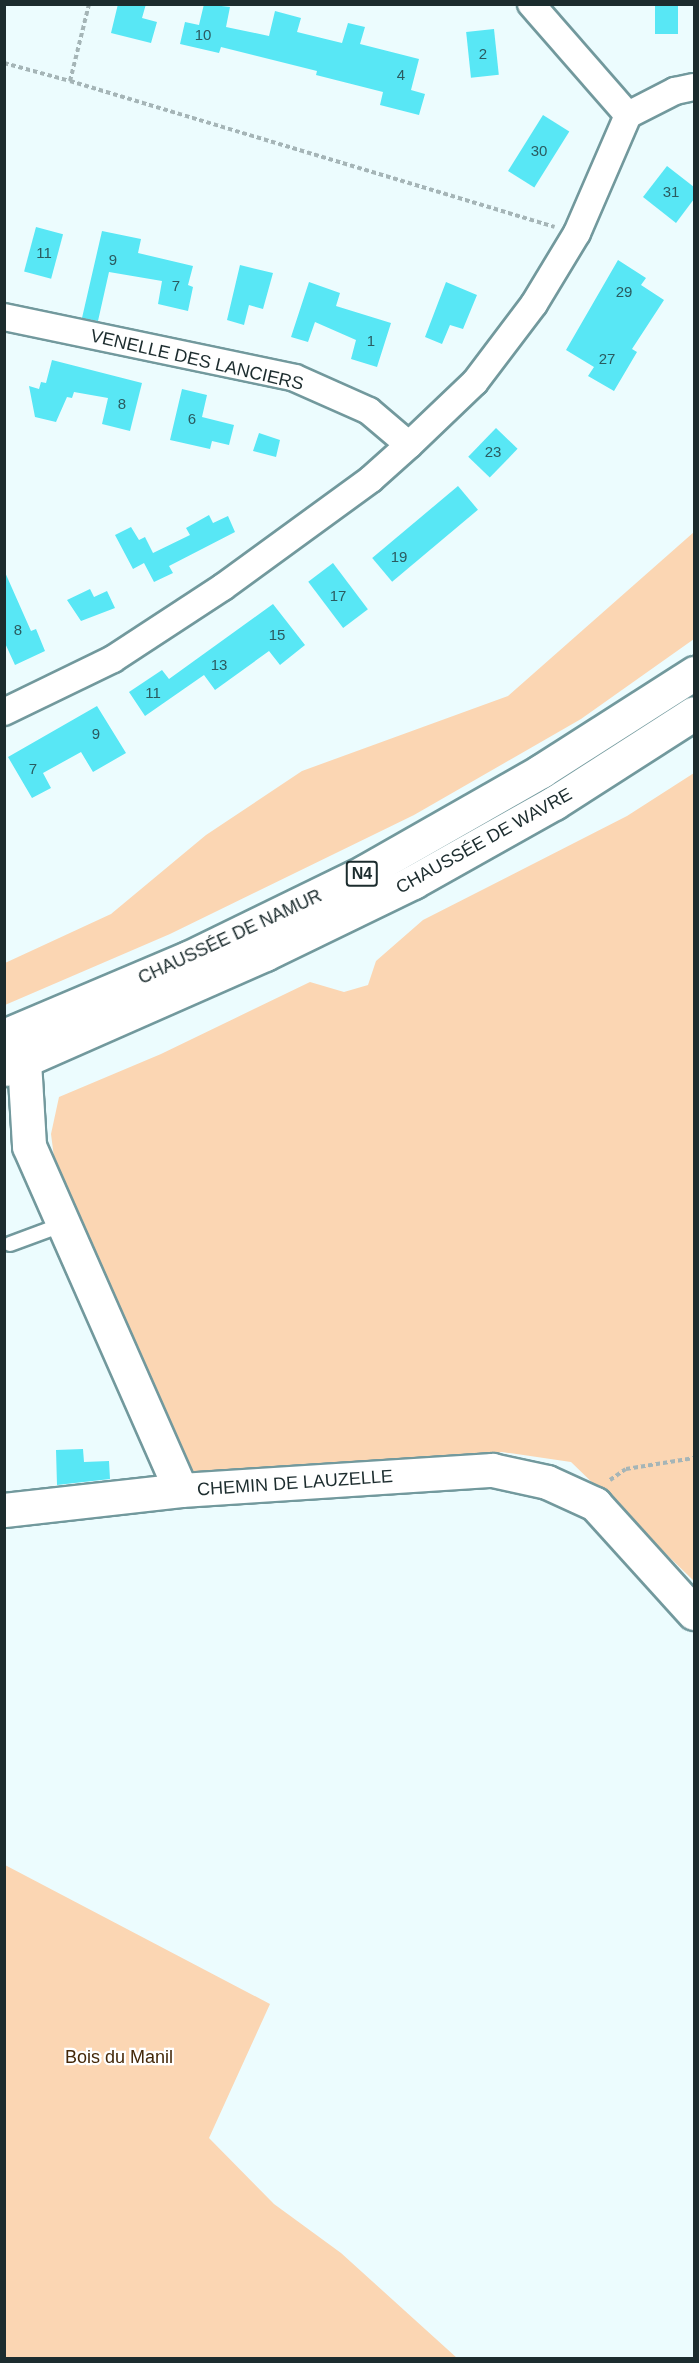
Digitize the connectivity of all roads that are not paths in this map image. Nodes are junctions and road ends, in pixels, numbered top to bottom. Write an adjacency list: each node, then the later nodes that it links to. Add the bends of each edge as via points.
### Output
1 (531, 4): 3 (street)
2 (694, 87): 3 (street, via 675,91)
3 (628, 115): 5 (street, via 577,233 534,304 475,382)
4 (4, 317): 5 (street, VENELLE DES LANCIERS, via 295,378 369,411)
5 (410, 445): 7 (street, via 371,479 223,587 112,659)
6 (694, 674): 10 (main road, CHAUSSÉE DE NAMUR / N4, via 541,771 366,871)
7 (4, 712)
8 (694, 713): 9 (main road, CHAUSSÉE DE WAVRE / N4, via 485,843)
9 (265, 954): 10 (main road, CHAUSSÉE DE NAMUR / N4)
10 (9, 1047): 12 (main road)
11 (4, 1111): 12 (main road)
12 (29, 1146): 13 (main road, CHEMIN DE LAUZELLE)
13 (66, 1223): 14 (lane); 15 (main road, CHEMIN DE LAUZELLE)
14 (6, 1245)
15 (181, 1490): 16 (main road); 17 (main road, CHEMIN DE LAUZELLE, via 492,1470 547,1482 595,1504)
16 (4, 1510)
17 (694, 1613)

